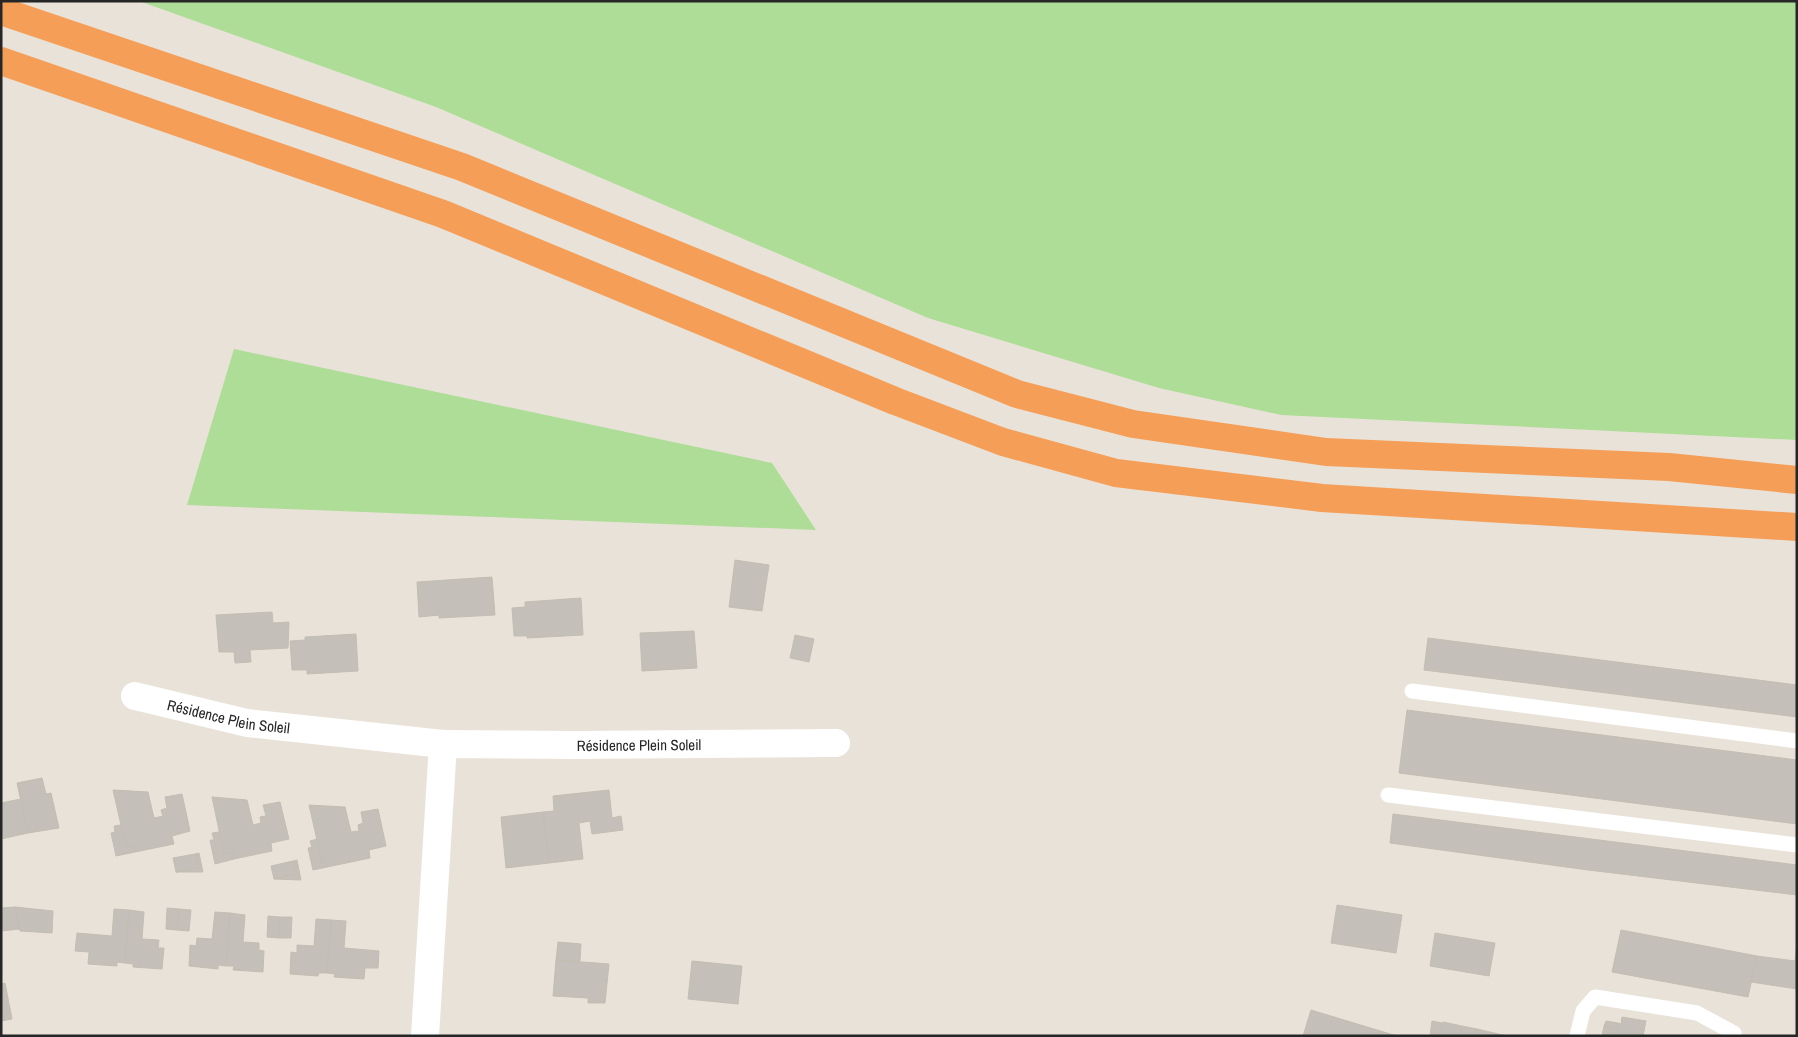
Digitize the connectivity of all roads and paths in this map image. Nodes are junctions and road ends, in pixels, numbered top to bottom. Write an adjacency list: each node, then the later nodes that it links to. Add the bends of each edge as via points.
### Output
1 (1, 11): 3 (highway, via 462,167 1017,394 1133,424 1326,452 1669,468)
2 (1, 61): 4 (highway, via 443,214 895,401 1003,442 1116,473 1322,498)
3 (1797, 480)
4 (1797, 527)
5 (1412, 691): 7 (lane)
6 (135, 696): 9 (street, Résidence Plein Soleil, via 246,723)
7 (1797, 741)
8 (836, 742): 9 (street, Résidence Plein Soleil, via 576,746)
9 (443, 744): 12 (street)
10 (1388, 795): 11 (lane)
11 (1797, 845)
12 (425, 1036)
13 (1577, 1036): 14 (lane, via 1582,1011 1595,997 1697,1013 1734,1033)
14 (1734, 1036)

